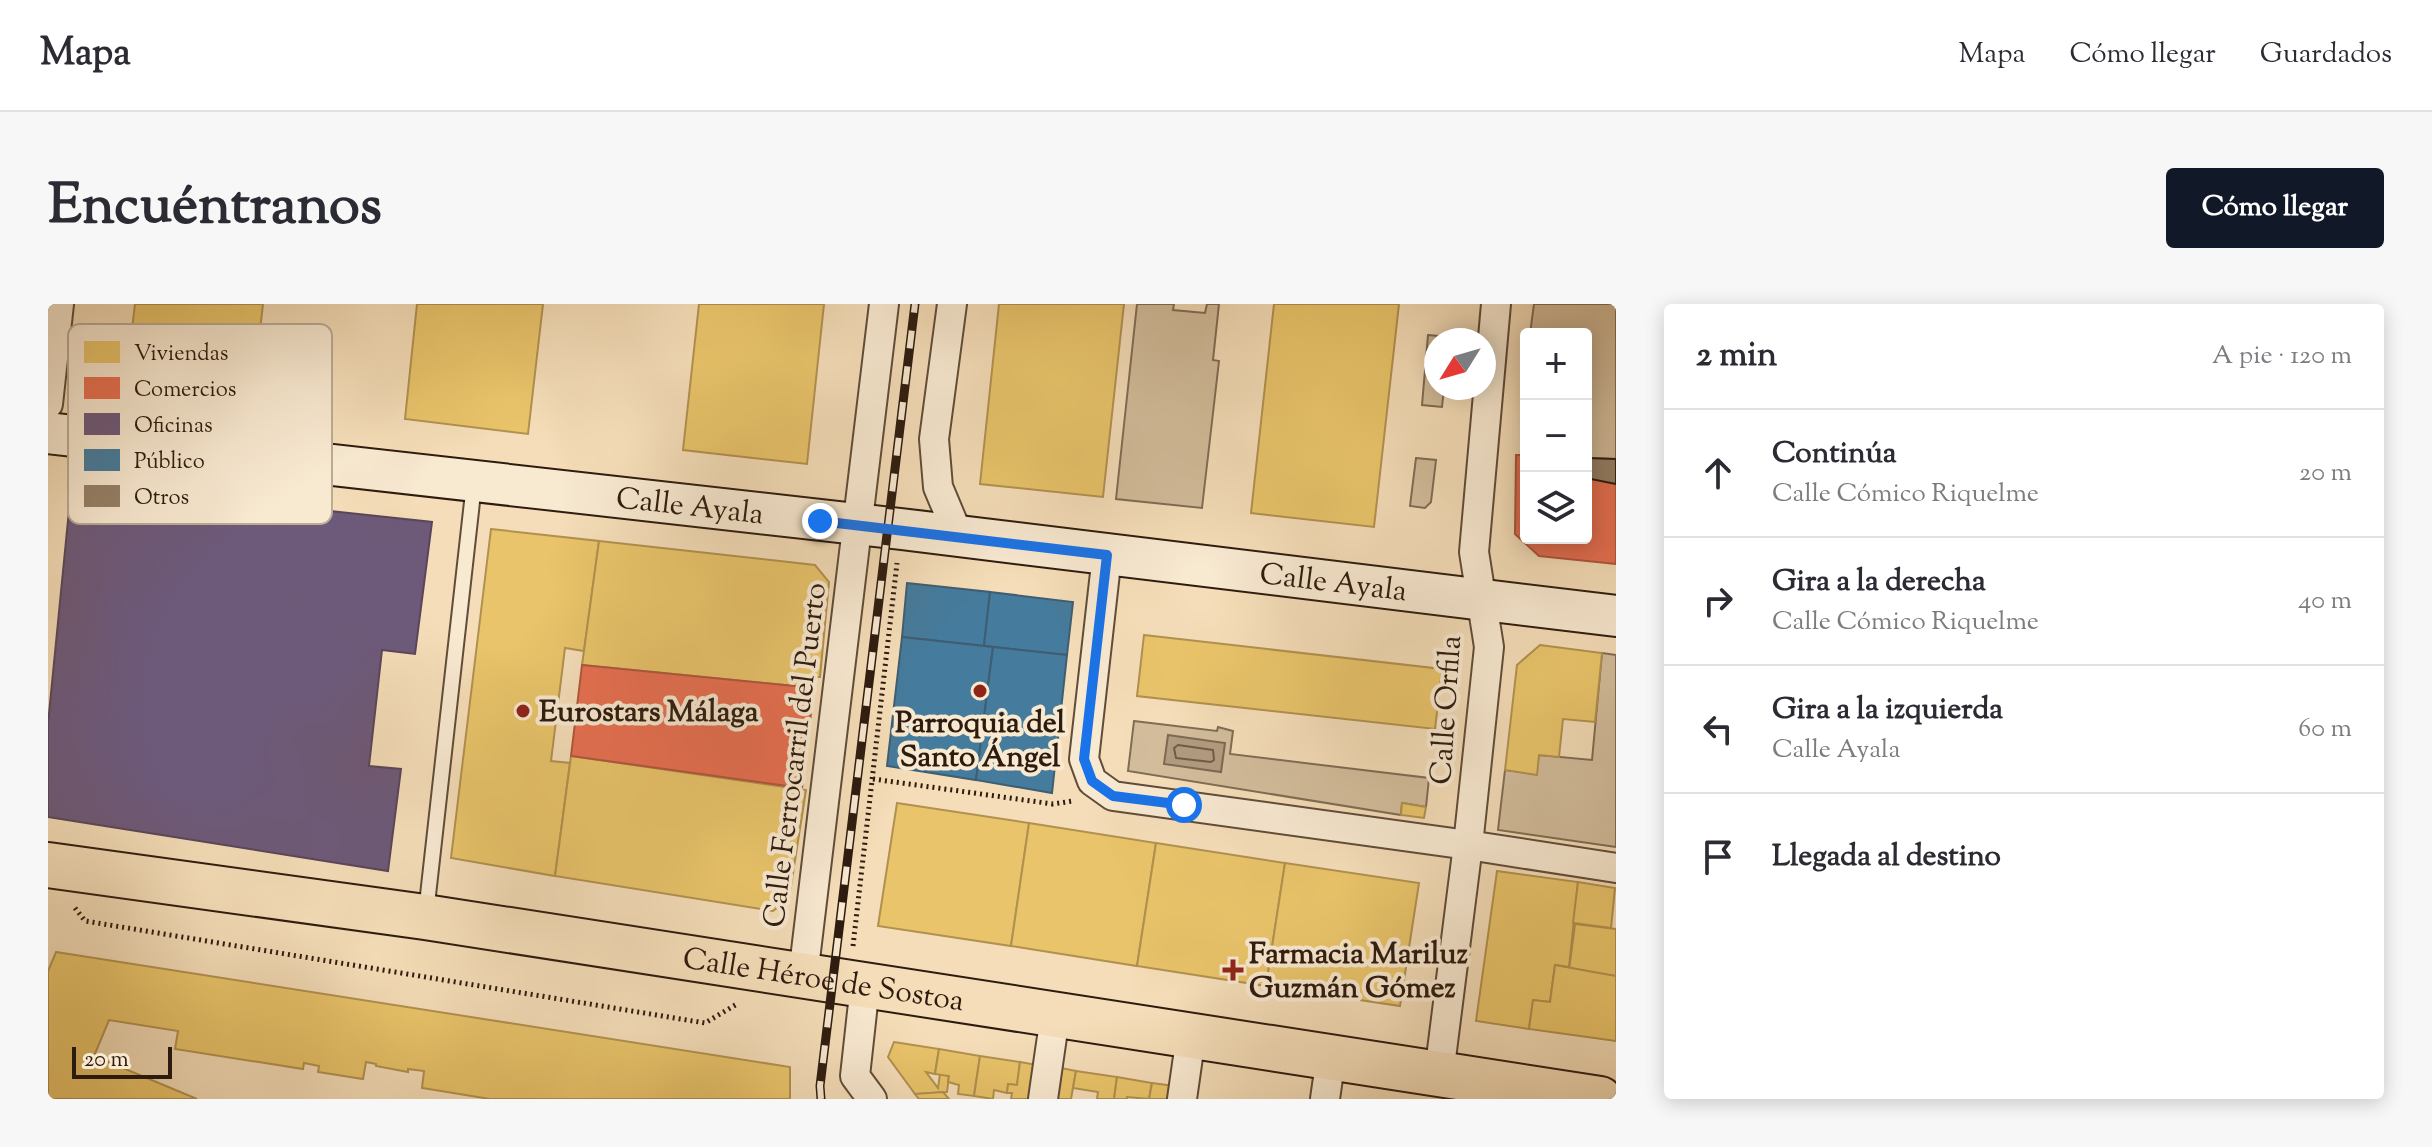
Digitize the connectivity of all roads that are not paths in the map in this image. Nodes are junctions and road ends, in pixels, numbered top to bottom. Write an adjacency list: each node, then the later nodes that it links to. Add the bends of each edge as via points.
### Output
1 (59, 304): 5 (street)
2 (884, 304): 10 (street, Calle Ferrocarril del Puerto)
3 (952, 304): 11 (street, via 934,439 938,487)
4 (1496, 304): 13 (street, Calle Orfila, via 1474,552)
5 (48, 404)
6 (48, 433): 7 (main road, Calle Ayala)
7 (68, 435)
8 (332, 465): 9 (main road, Calle Ayala)
9 (474, 481): 10 (main road, Calle Ayala); 18 (lane)
10 (856, 526): 11 (main road, Calle Ayala); 19 (street, Calle Ferrocarril del Puerto)
11 (959, 537): 12 (main road, Calle Ayala)
12 (1107, 555): 13 (main road, Calle Ayala); 15 (street, via 1084,759 1092,781 1113,796)
13 (1482, 600): 14 (main road, Calle Ayala); 15 (street, Calle Orfila, via 1489,647)
14 (1616, 616)
15 (1468, 845): 17 (street); 24 (street, Calle Orfila)
16 (48, 865): 18 (main road, Calle Héroe de Sostoa)
17 (1616, 868)
18 (425, 917): 19 (main road, Calle Héroe de Sostoa)
19 (803, 976): 20 (main road, Calle Héroe de Sostoa)
20 (857, 984): 21 (main road, Calle Héroe de Sostoa); 25 (street, via 855,1076)
21 (1055, 1016): 22 (main road, Calle Héroe de Sostoa); 26 (street)
22 (1191, 1036): 23 (main road, Calle Héroe de Sostoa); 27 (street)
23 (1328, 1078): 24 (main road, Calle Héroe de Sostoa)
24 (1456, 1084): 28 (main road, Calle Héroe de Sostoa)
25 (872, 1099)
26 (1043, 1099)
27 (1182, 1099)
28 (1600, 1099)

